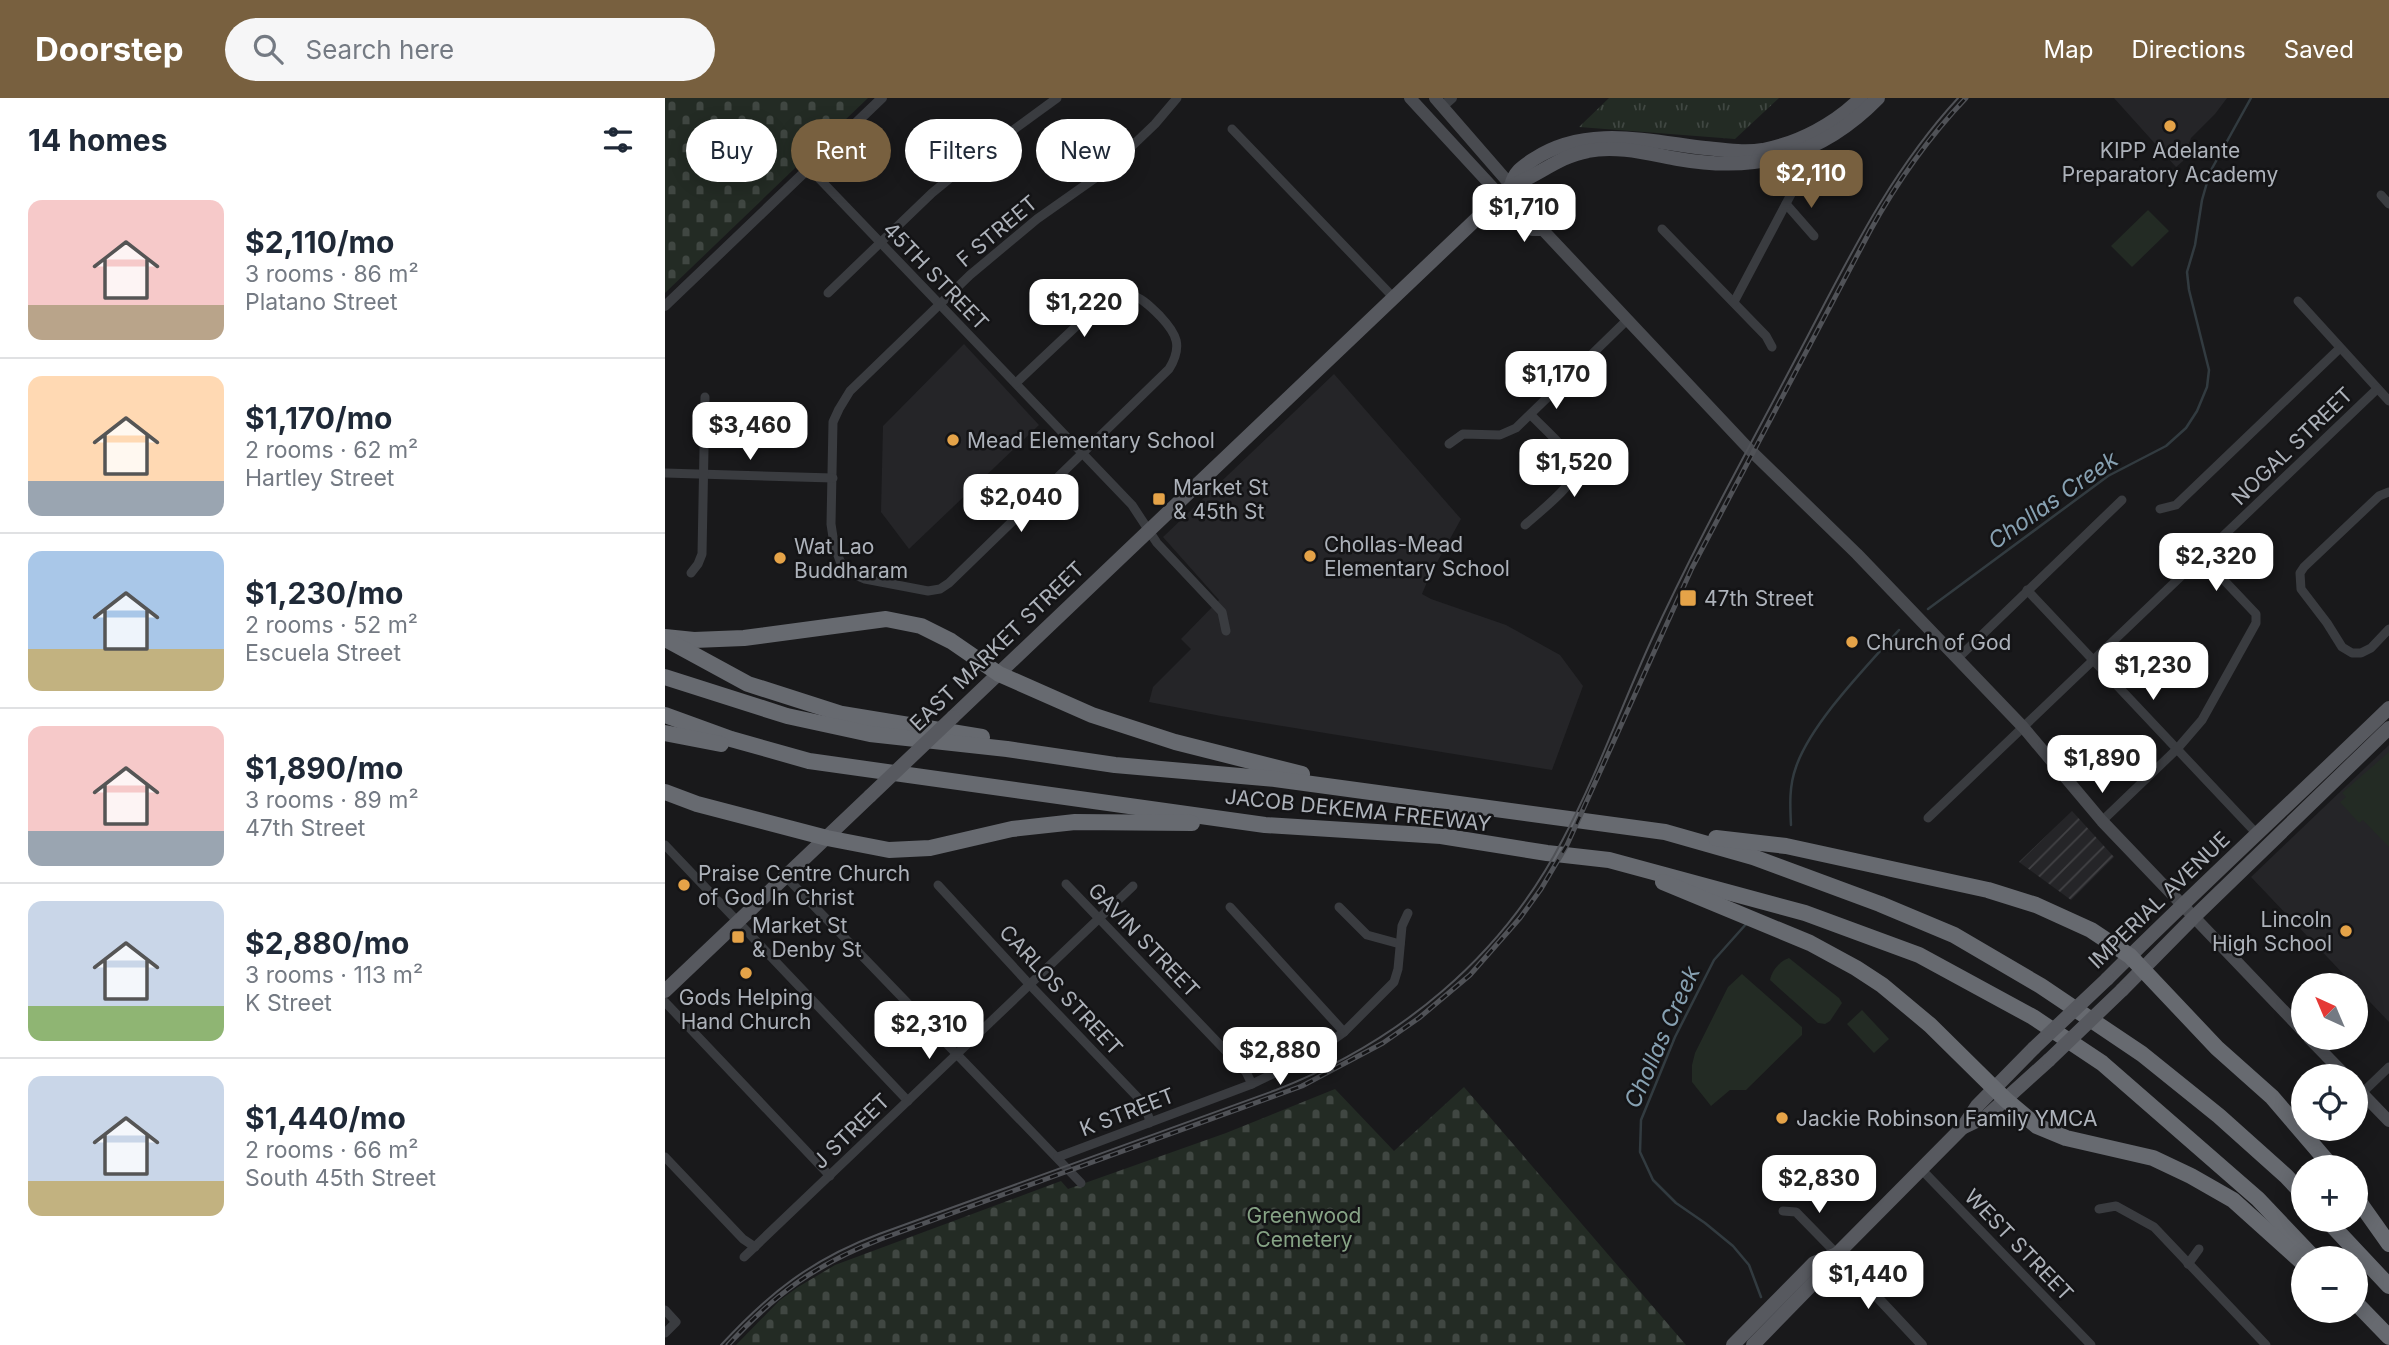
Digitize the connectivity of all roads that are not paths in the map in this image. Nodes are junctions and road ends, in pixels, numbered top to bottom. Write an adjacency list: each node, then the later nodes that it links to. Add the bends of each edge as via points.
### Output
1 (882, 98): 9 (street)
2 (1057, 98): 20 (street, via 961,169)
3 (1177, 98): 25 (street, F STREET, via 1124,155 1013,238)
4 (1410, 98): 14 (main road)
5 (1861, 98): 8 (main road, EAST MARKET STREET)
6 (1878, 98): 11 (main road, EAST MARKET STREET, via 1837,134)
7 (1443, 101): 14 (main road)
8 (1843, 115): 11 (main road, via 1831,130); 14 (main road, EAST MARKET STREET, via 1791,142 1762,150 1731,151 1612,137 1580,139 1524,166)
9 (860, 119)
10 (1232, 129): 22 (street)
11 (1794, 153): 14 (main road, EAST MARKET STREET, via 1733,165 1608,149 1588,151 1558,160); 16 (street, via 1800,170)
12 (793, 182): 26 (street)
13 (823, 182): 20 (street, 45TH STREET)
14 (1506, 191): 22 (main road, EAST MARKET STREET); 27 (main road, via 1532,230 1543,230)
15 (2381, 195): 17 (street)
16 (1786, 204): 19 (street); 24 (street)
17 (2389, 204)
18 (1662, 229): 24 (street)
19 (1814, 236)
20 (879, 242): 21 (street); 25 (street, 45TH STREET)
21 (828, 293)
22 (1394, 298): 44 (main road, EAST MARKET STREET)
23 (2298, 301): 29 (street)
24 (1734, 302): 28 (street)
25 (939, 305): 30 (street, 45TH STREET); 39 (street, F STREET, via 850,391 833,422)
26 (665, 306)
27 (1626, 321): 34 (street); 51 (main road)
28 (1772, 347)
29 (2340, 348): 31 (street); 42 (street, via 2176,505)
30 (1016, 383): 36 (street, 45TH STREET); 36 (street, via 1114,295 1135,296 1157,313 1176,337 1177,356)
31 (2377, 389): 33 (street); 45 (street, NOGAL STREET)
32 (705, 397): 38 (street)
33 (2389, 401)
34 (1531, 415): 35 (street, via 1500,435 1463,434); 43 (street, via 1576,469 1572,481)
35 (1449, 444)
36 (1084, 454): 39 (street, F STREET, via 949,583 928,591 865,579 840,561 831,524); 44 (street, 45TH STREET, via 1132,505)
37 (665, 473): 38 (street)
38 (703, 476): 39 (street); 46 (street, via 702,554)
39 (833, 478)
40 (2389, 492): 48 (street, via 2379,496 2304,567 2299,580 2342,648 2361,653)
41 (2122, 500): 47 (street)
42 (2160, 509)
43 (1525, 525)
44 (1148, 530): 49 (street, 45TH STREET, via 1222,612); 53 (main road, EAST MARKET STREET)
45 (2201, 556): 52 (street, NOGAL STREET); 60 (street, via 2256,614 2256,623 2202,720)
46 (691, 573)
47 (2027, 590): 51 (street); 52 (street)
48 (2389, 629)
49 (1226, 631)
50 (665, 638): 53 (highway, via 744,638 886,620 921,625); 62 (highway, via 748,684 842,714 999,739)
51 (1957, 659): 57 (main road)
52 (2093, 660): 57 (street, NOGAL STREET); 60 (street)
53 (999, 674): 64 (highway, via 1092,715 1164,738); 70 (main road, EAST MARKET STREET, bridge)
54 (665, 677): 62 (highway, JACOB DEKEMA FREEWAY, via 787,716 870,734)
55 (2389, 708): 69 (main road, IMPERIAL AVENUE)
56 (665, 715): 61 (highway, JACOB DEKEMA FREEWAY)
57 (2023, 727): 65 (street, NOGAL STREET); 66 (main road)
58 (2389, 728): 82 (main road, IMPERIAL AVENUE)
59 (665, 733): 61 (highway)
60 (2177, 750): 66 (street); 69 (street)
61 (809, 761): 67 (highway, JACOB DEKEMA FREEWAY)
62 (1115, 765): 64 (highway, JACOB DEKEMA FREEWAY, via 1275,779)
63 (665, 792): 70 (highway)
64 (1385, 795): 68 (highway, JACOB DEKEMA FREEWAY)
65 (1928, 818)
66 (2102, 821): 77 (main road)
67 (1265, 825): 70 (highway, via 1075,822 1012,829 930,848 889,850); 72 (highway, JACOB DEKEMA FREEWAY, via 1441,836)
68 (1665, 832): 85 (highway, via 1786,846 1988,890 2091,930); 108 (highway, JACOB DEKEMA FREEWAY, via 1753,857 1954,935 2142,1054)
69 (2258, 835): 77 (main road, IMPERIAL AVENUE)
70 (827, 838): 73 (main road, EAST MARKET STREET)
71 (665, 845): 83 (street)
72 (1609, 860): 98 (highway, via 1810,943 1856,968 1930,1025); 115 (highway, JACOB DEKEMA FREEWAY, via 1856,930 1919,955 2033,1017 2102,1063 2258,1199)
73 (786, 877): 83 (main road, EAST MARKET STREET); 93 (street)
74 (1066, 884): 81 (street, GAVIN STREET)
75 (938, 885): 87 (street, CARLOS STREET)
76 (1133, 886): 81 (street, J STREET)
77 (2182, 904): 82 (main road); 85 (main road, IMPERIAL AVENUE)
78 (1230, 907): 91 (street)
79 (1339, 907): 84 (street, via 1367,935)
80 (1408, 913): 84 (street, K STREET)
81 (1099, 918): 87 (street, J STREET); 97 (street, GAVIN STREET, via 1246,1072)
82 (2193, 918): 86 (main road, IMPERIAL AVENUE); 90 (main road)
83 (738, 923): 88 (main road, EAST MARKET STREET); 100 (street)
84 (1400, 944): 91 (street, K STREET, via 1394,982)
85 (2130, 956): 86 (highway); 98 (main road, IMPERIAL AVENUE, bridge, via 2034,1048)
86 (2143, 970): 98 (main road, IMPERIAL AVENUE, bridge, via 2049,1060); 103 (highway, via 2217,1048 2272,1097)
87 (1030, 985): 93 (street, J STREET); 102 (street, CARLOS STREET, via 1144,1104)
88 (665, 991)
89 (665, 1002): 107 (street)
90 (2291, 1019)
91 (1344, 1032): 97 (street, K STREET, via 1312,1055)
92 (2321, 1050): 94 (main road)
93 (957, 1054): 100 (street, J STREET); 105 (street)
94 (2334, 1064)
95 (2389, 1067): 96 (street)
96 (2368, 1082)
97 (1252, 1084): 102 (street, K STREET)
98 (2001, 1094): 106 (main road, IMPERIAL AVENUE, via 1977,1106); 118 (highway, via 2037,1126 2066,1138 2153,1158 2191,1176 2233,1199)
99 (2368, 1099): 101 (main road)
100 (908, 1101): 107 (street, J STREET)
101 (2389, 1121)
102 (1149, 1123): 105 (street, K STREET)
103 (2322, 1155)
104 (665, 1157): 116 (street)
105 (1058, 1157): 109 (street)
106 (1921, 1169): 119 (main road, IMPERIAL AVENUE); 131 (street, WEST STREET)
107 (830, 1176): 116 (street, J STREET)
108 (2291, 1181)
109 (1081, 1183)
110 (2099, 1209): 121 (street, via 2116,1206 2154,1227)
111 (1783, 1212): 119 (street, via 1795,1212)
112 (2368, 1214): 114 (highway)
113 (2338, 1232): 122 (highway)
114 (2389, 1244)
115 (2303, 1246)
116 (755, 1247): 120 (street, J STREET)
117 (2199, 1249): 121 (street)
118 (2291, 1252)
119 (1837, 1254): 128 (main road, IMPERIAL AVENUE, via 1814,1263); 129 (main road, IMPERIAL AVENUE); 130 (street)
120 (744, 1258)
121 (2188, 1264): 132 (street)
122 (2389, 1286)
123 (665, 1310): 126 (street, via 676,1322)
124 (2368, 1316): 127 (highway)
125 (2368, 1321): 127 (highway)
126 (665, 1333)
127 (2389, 1339)
128 (1733, 1345)
129 (1753, 1345)
130 (1922, 1345)
131 (2091, 1345)
132 (2266, 1345)

